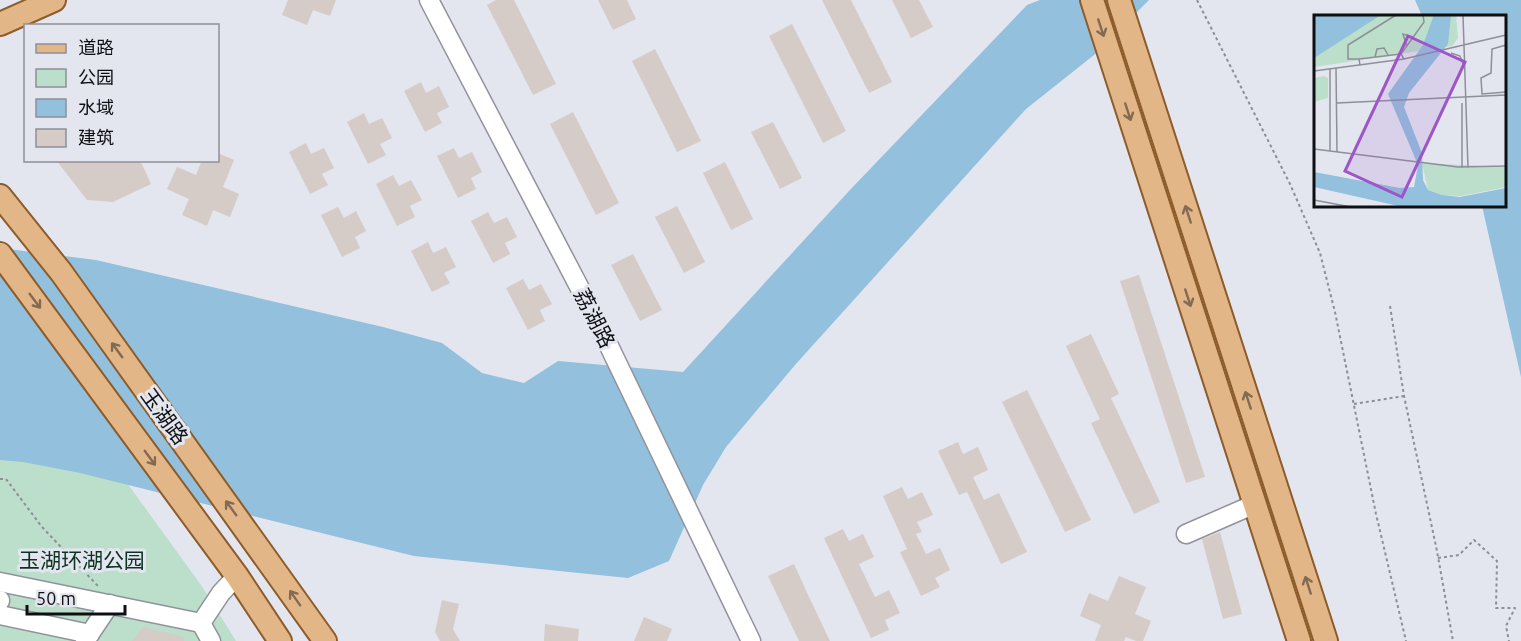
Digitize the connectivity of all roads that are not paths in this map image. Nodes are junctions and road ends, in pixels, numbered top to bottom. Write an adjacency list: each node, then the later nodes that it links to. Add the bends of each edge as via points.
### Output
1 (54, 0): 5 (main road)
2 (429, 0): 21 (street, 荔湖路, via 597,321)
3 (1092, 0): 10 (main road, one-way to 10)
4 (1119, 0): 23 (main road, one-way to 4)
5 (26, 13): 6 (main road); 7 (main road)
6 (0, 24)
7 (0, 35)
8 (0, 196): 20 (main road, 玉湖路, one-way to 8, via 68,282)
9 (0, 254): 12 (main road, 玉湖路, one-way to 12)
10 (1255, 504): 11 (street); 22 (main road)
11 (1186, 534)
12 (231, 568): 16 (street, via 221,593); 19 (main road, 玉湖路)
13 (0, 582): 14 (street)
14 (114, 605): 16 (street); 17 (street)
15 (0, 615): 17 (street)
16 (201, 623): 18 (street)
17 (88, 638)
18 (211, 641)
19 (280, 641)
20 (324, 641)
21 (751, 641)
22 (1299, 641)
23 (1326, 641)

